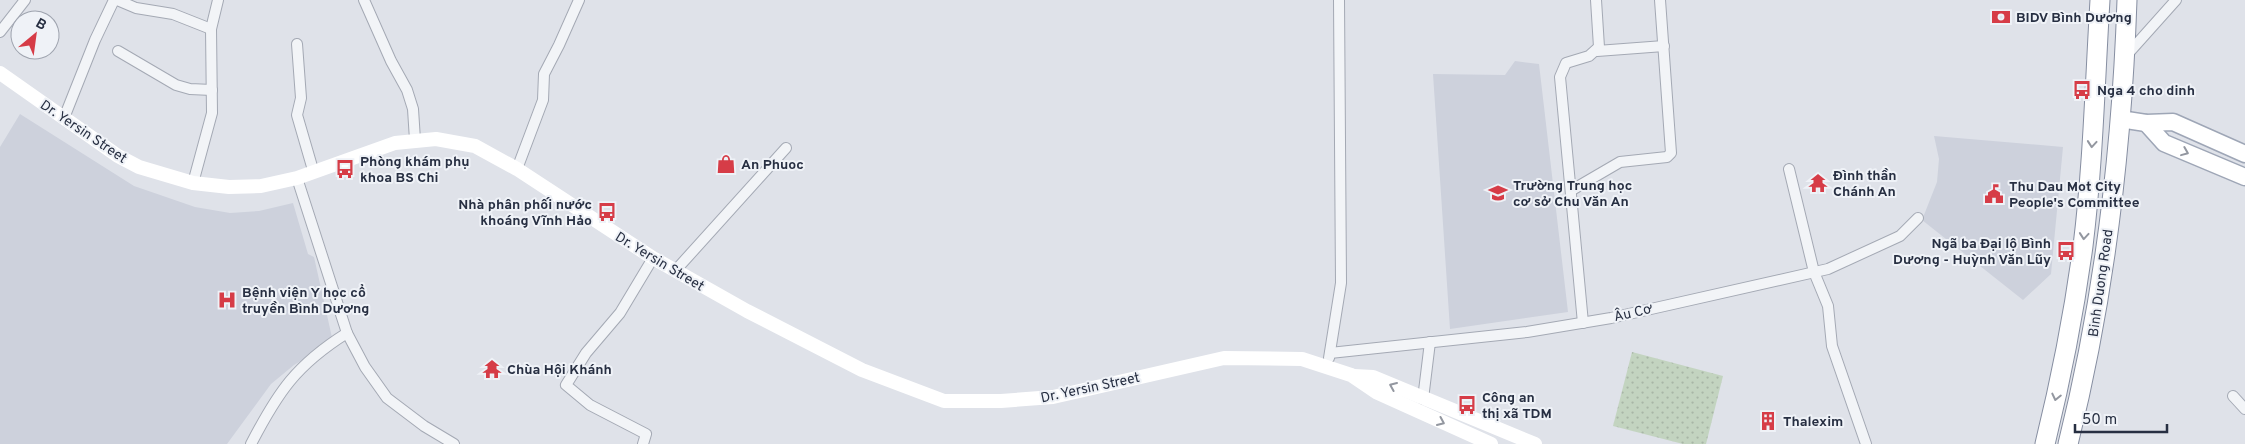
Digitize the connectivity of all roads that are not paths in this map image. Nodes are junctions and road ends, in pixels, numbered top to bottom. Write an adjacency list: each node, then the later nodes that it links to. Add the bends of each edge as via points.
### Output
1 (25, 0): 14 (street)
2 (115, 0): 13 (street, via 136,8 174,14); 23 (street)
3 (218, 0): 13 (street)
4 (364, 0): 26 (street, via 407,90 413,109)
5 (579, 0): 29 (street, via 544,74 543,100)
6 (1339, 0): 43 (street, via 1341,283)
7 (1596, 0): 18 (street, via 1599,46)
8 (1660, 0): 16 (street)
9 (2091, 0): 22 (highway, via 2086,97)
10 (2100, 0): 22 (highway, Binh Duong Road)
11 (2127, 0): 19 (highway, Binh Duong Road)
12 (2176, 0): 19 (street)
13 (211, 29): 21 (street)
14 (0, 32)
15 (296, 44): 31 (street, via 300,98 297,115)
16 (1664, 46): 18 (street); 35 (street, via 1672,153 1667,157 1620,162)
17 (118, 51): 21 (street, via 176,84)
18 (1596, 51): 35 (street, via 1566,63 1562,70)
19 (2123, 59): 24 (highway, Binh Duong Road)
20 (0, 73): 23 (main road, Dr. Yersin Street)
21 (212, 90): 34 (street, via 212,113)
22 (2095, 117): 24 (highway); 56 (highway, Binh Duong Road, one-way to 56, via 2078,279)
23 (64, 118): 34 (main road, Dr. Yersin Street, via 139,167)
24 (2120, 119): 25 (main road); 57 (highway, Binh Duong Road, via 2093,331)
25 (2146, 124): 28 (main road, via 2174,122); 32 (main road, one-way to 32, via 2164,143)
26 (415, 140): 29 (main road, Dr. Yersin Street, via 436,139 475,146); 31 (main road, Dr. Yersin Street)
27 (786, 148): 38 (street)
28 (2245, 154)
29 (517, 169): 37 (main road, Dr. Yersin Street)
30 (1789, 169): 39 (street)
31 (313, 170): 33 (main road, Dr. Yersin Street)
32 (2245, 177)
33 (297, 178): 34 (main road, Dr. Yersin Street, via 262,186); 41 (street)
34 (192, 183)
35 (1572, 190): 40 (street)
36 (1918, 218): 39 (street, Âu Cơ, via 1900,236 1828,269)
37 (652, 258): 38 (main road, Dr. Yersin Street); 52 (street, via 620,313 586,354 566,385 590,405 646,434)
38 (675, 271): 43 (main road, Dr. Yersin Street, via 862,370 944,401 1053,397 1224,358)
39 (1814, 272): 40 (street, Âu Cơ); 55 (street, via 1828,306 1832,346)
40 (1583, 323): 42 (street, Âu Cơ)
41 (347, 333): 50 (street, via 299,368 282,390); 51 (street, via 387,398)
42 (1430, 342): 43 (street, Âu Cơ); 46 (street)
43 (1329, 359): 44 (main road, Dr. Yersin Street)
44 (1351, 375): 46 (main road, Dr. Yersin Street, one-way to 44, via 1373,377); 49 (main road, Dr. Yersin Street, one-way to 49, via 1376,392)
45 (2233, 396): 47 (street)
46 (1423, 399): 48 (main road, Dr. Yersin Street)
47 (2245, 409)
48 (1483, 424): 49 (main road); 54 (main road, Dr. Yersin Street)
49 (1478, 438): 53 (main road, Dr. Yersin Street)
50 (251, 444)
51 (454, 444)
52 (643, 444)
53 (1491, 444)
54 (1535, 444)
55 (1866, 444)
56 (2045, 444)
57 (2068, 444)

